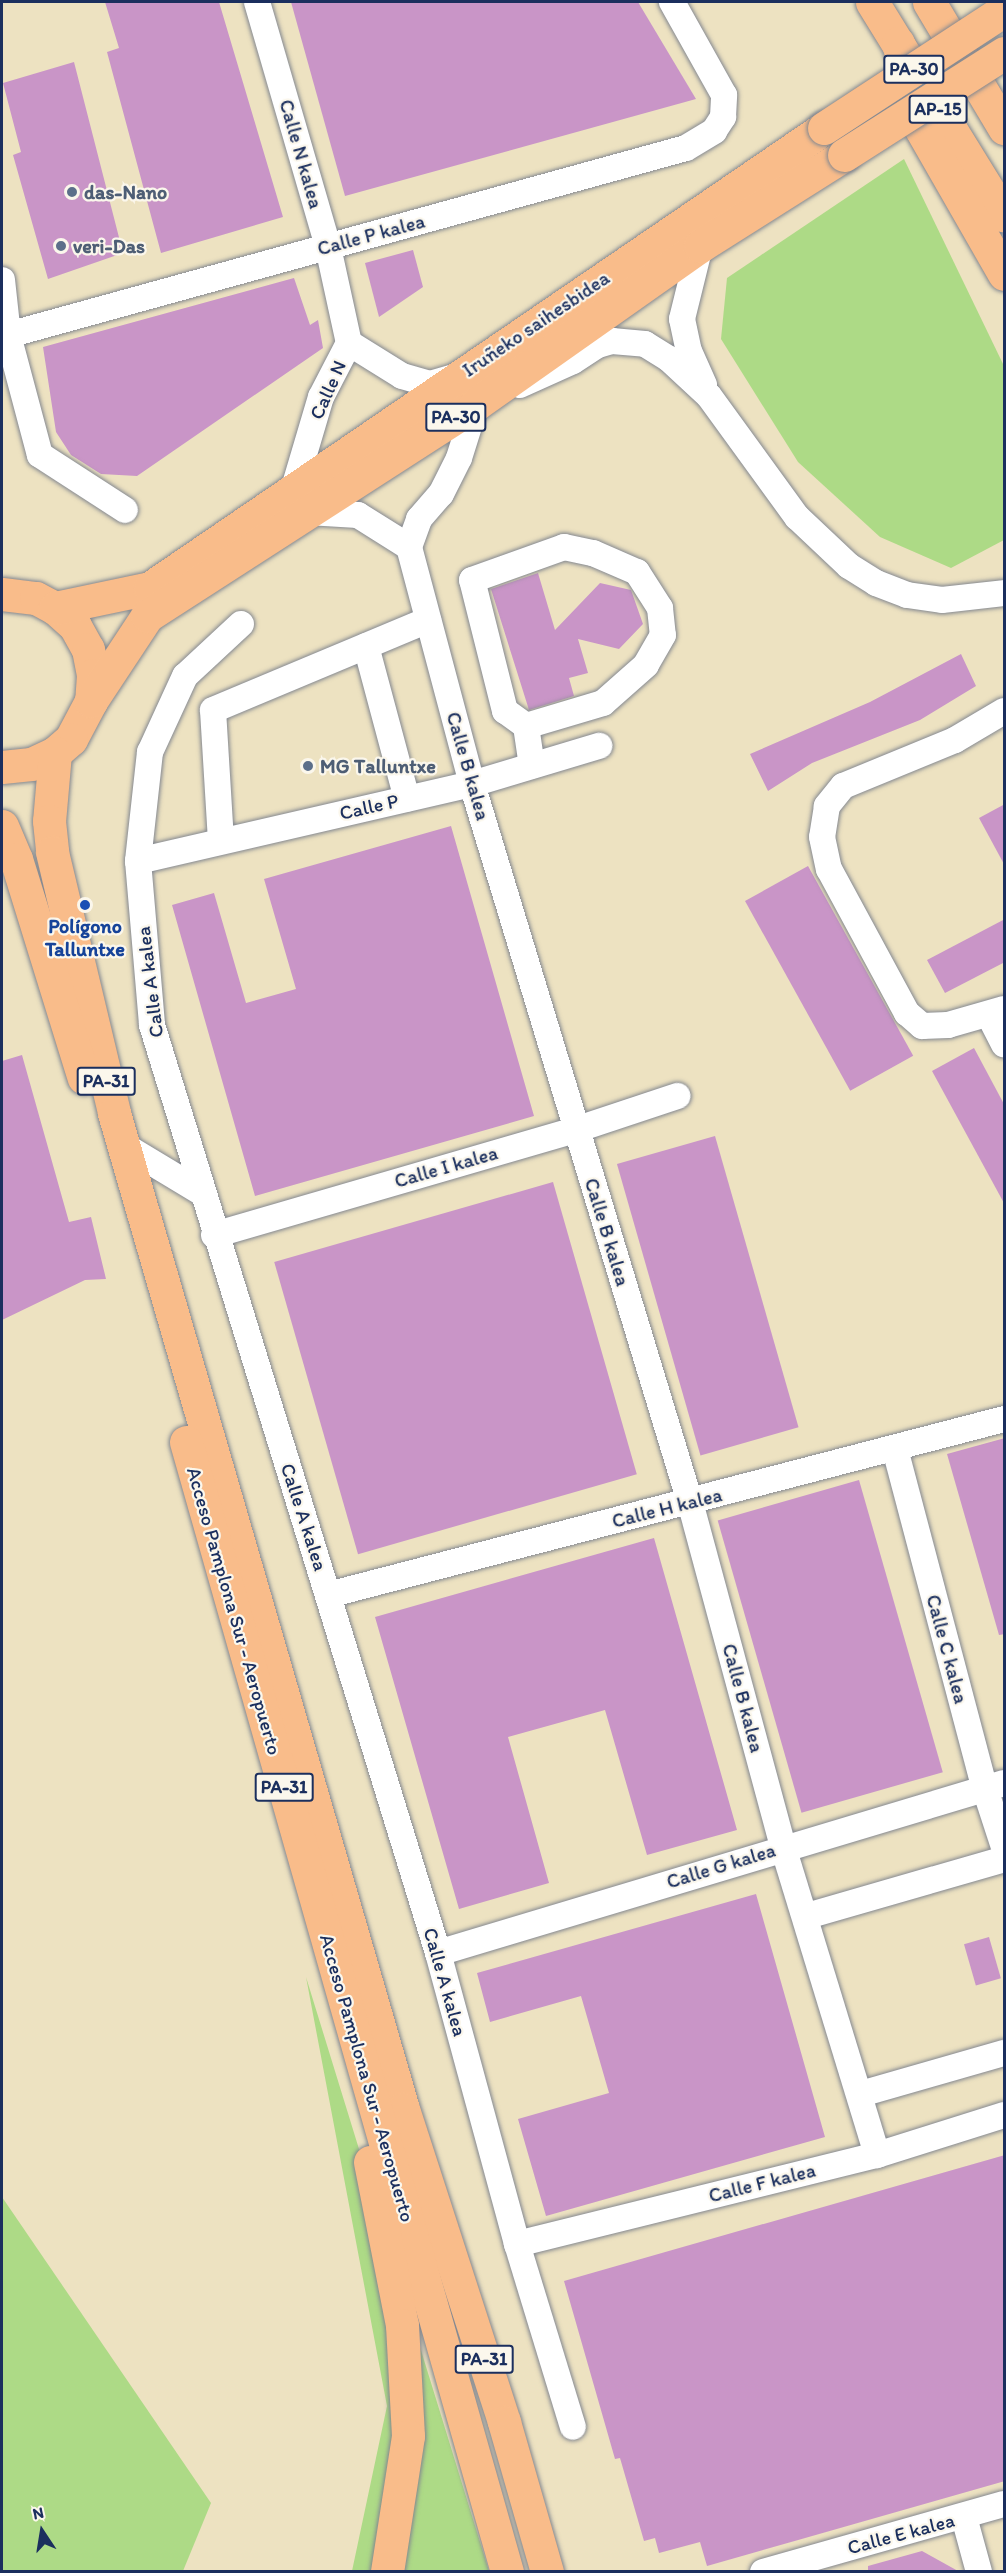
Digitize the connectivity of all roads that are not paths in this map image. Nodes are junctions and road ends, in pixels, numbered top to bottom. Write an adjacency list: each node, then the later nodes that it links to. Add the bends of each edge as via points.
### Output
1 (257, 2): 13 (street, Calle N kalea)
2 (672, 2): 13 (street, Calle P kalea, via 724,95 723,117 714,131 686,148)
3 (872, 2): 7 (highway, AP-15)
4 (929, 2): 10 (highway, AP-15)
5 (953, 2): 9 (highway)
6 (1005, 10): 18 (highway, Iruñeko saihesbidea / PA-30, bridge, via 824,128)
7 (898, 43): 11 (highway, AP-15); 14 (highway, via 921,129)
8 (1005, 53): 12 (highway, Iruñeko saihesbidea / PA-30, bridge)
9 (1005, 84)
10 (1005, 128)
11 (1005, 216)
12 (700, 246): 19 (street, via 682,319 689,351); 20 (highway, Iruñeko saihesbidea / PA-30)
13 (328, 247): 16 (street, Calle P kalea); 17 (street, Calle N kalea)
14 (1005, 274)
15 (2, 280): 16 (street)
16 (8, 335): 22 (street, via 40,455)
17 (350, 343): 18 (street, Calle N, via 402,376 429,384); 21 (street, Calle N, via 321,397)
18 (462, 375): 21 (highway, Iruñeko saihesbidea / PA-30)
19 (709, 396): 20 (street, via 669,359 645,344 612,341); 27 (street, via 797,517 835,556 876,583 907,595 942,600)
20 (476, 404): 21 (highway, Iruñeko saihesbidea / PA-30); 23 (street, via 459,458 441,494 419,519)
21 (301, 500): 23 (street, via 358,515); 28 (highway, Iruñeko saihesbidea / PA-30, via 150,588); 32 (highway, Iruñeko saihesbidea / PA-30, via 147,616)
22 (125, 510)
23 (409, 547): 29 (street, Calle B kalea)
24 (1005, 579): 27 (street)
25 (6, 584): 28 (highway)
26 (1005, 593): 27 (street)
27 (973, 597)
28 (55, 608): 32 (highway, via 75,626 88,649 93,675)
29 (428, 620): 31 (street); 39 (street, Calle B kalea)
30 (241, 624): 43 (street, Calle A kalea, via 185,676 150,752)
31 (366, 646): 40 (street); 42 (street, via 213,710)
32 (91, 701): 36 (highway, Iruñeko saihesbidea, via 71,739)
33 (1005, 711): 44 (street, via 955,740 843,786 827,806 822,837 829,869 907,1013 922,1026 948,1025)
34 (526, 726): 34 (street, via 603,703 646,665 663,635 660,608 637,572 593,553 564,547 472,580 505,711); 37 (street)
35 (599, 746): 37 (street, Calle P)
36 (55, 753): 38 (highway, via 32,764); 48 (highway, PA-31, via 49,821 52,852)
37 (532, 766): 39 (street, Calle P)
38 (2, 767)
39 (472, 784): 40 (street, Calle P); 47 (street, Calle B kalea)
40 (406, 799): 42 (street, Calle P)
41 (2, 826): 61 (highway, Acceso Pamplona Sur - Aeropuerto / PA-31, via 62,1002)
42 (221, 842): 43 (street, Calle P)
43 (138, 861): 49 (street, Calle A kalea, via 152,1025)
44 (997, 1012): 45 (street)
45 (1005, 1044)
46 (677, 1096): 47 (street, Calle I kalea)
47 (575, 1130): 50 (street, Calle I kalea); 53 (street, Calle B kalea)
48 (123, 1145): 49 (street); 67 (highway, Acceso Pamplona Sur - Aeropuerto / PA-31, via 403,2109)
49 (201, 1192): 50 (street, Calle A kalea)
50 (214, 1235): 54 (street, Calle A kalea)
51 (1005, 1419): 52 (street, Calle H kalea)
52 (895, 1449): 53 (street, Calle H kalea); 55 (street, Calle C kalea)
53 (690, 1502): 54 (street, Calle H kalea); 57 (street, Calle B kalea)
54 (328, 1594): 60 (street, Calle A kalea)
55 (995, 1786): 56 (street, Calle C kalea); 57 (street, Calle G kalea)
56 (1005, 1846)
57 (783, 1847): 59 (street, Calle B kalea); 60 (street, Calle G kalea)
58 (1005, 1858): 59 (street)
59 (807, 1916): 63 (street, Calle B kalea)
60 (438, 1953): 66 (street, Calle A kalea)
61 (334, 1964): 71 (highway, via 337,2046 367,2152 402,2325 408,2436); 72 (highway, Acceso Pamplona Sur - Aeropuerto / PA-31)
62 (1005, 2053): 63 (street)
63 (861, 2094): 65 (street, Calle B kalea)
64 (1005, 2115): 65 (street, Calle F kalea)
65 (877, 2155): 66 (street, Calle F kalea)
66 (517, 2244): 68 (street, Calle A kalea)
67 (504, 2422): 73 (highway, via 501,2476 520,2549); 74 (highway, Acceso Pamplona Sur - Aeropuerto / PA-31)
68 (573, 2427)
69 (1005, 2504): 70 (street, Calle E kalea)
70 (964, 2517): 75 (street, Calle E kalea); 76 (street)
71 (387, 2571)
72 (507, 2571)
73 (518, 2571)
74 (547, 2571)
75 (763, 2571)
76 (979, 2571)

